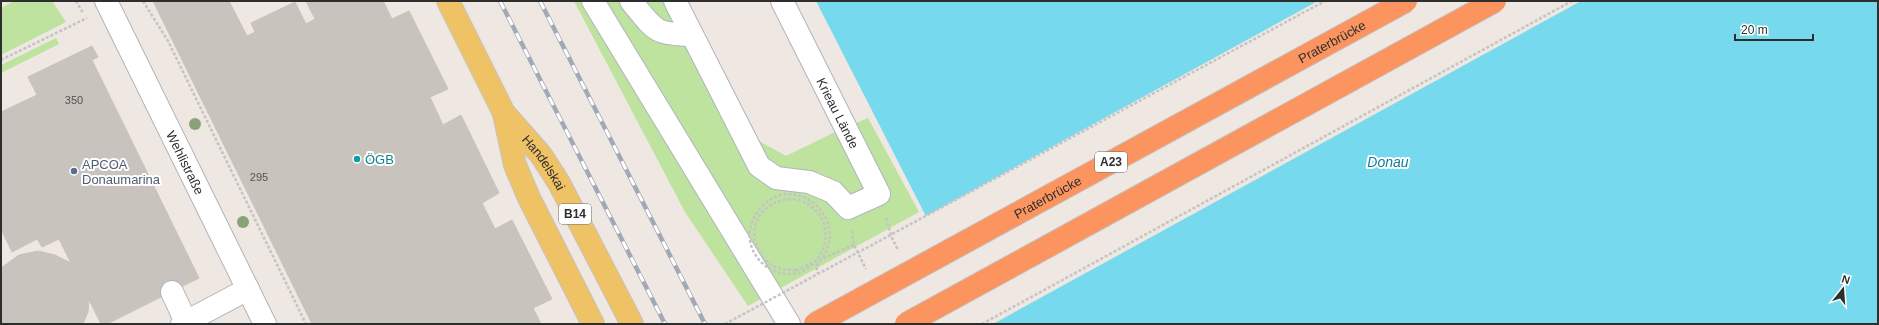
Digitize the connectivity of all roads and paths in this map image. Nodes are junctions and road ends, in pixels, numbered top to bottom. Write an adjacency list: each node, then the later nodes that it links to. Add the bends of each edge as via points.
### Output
1 (76, 1): 14 (path, via 86,19)
2 (106, 1): 18 (street, Wehlistraße)
3 (143, 1): 22 (path, via 168,42)
4 (448, 1): 15 (main road, Handelskai / B14)
5 (593, 1): 26 (street)
6 (631, 1): 13 (street, via 654,29 669,34)
7 (676, 1): 13 (street)
8 (782, 1): 13 (street, Krieau Lände, via 879,194 848,208 833,192 809,182 776,178 759,166)
9 (1325, 1): 17 (path, bridge)
10 (1406, 1): 27 (highway, Praterbrücke / A23, bridge)
11 (1495, 1): 28 (highway, bridge)
12 (1572, 1): 29 (path)
13 (692, 35)
14 (1, 60)
15 (504, 113): 23 (main road, Handelskai / B14, via 515,165); 24 (main road, Handelskai / B14, via 541,155 559,183)
16 (854, 245): 17 (path, bridge, via 796,270 772,266 756,247 756,222 772,203 784,199 806,203 818,214 825,229 825,240 822,250 808,268 797,274 772,271 762,264 754,253 750,241 753,217 761,206 771,198 797,195 810,200 821,209 828,221 830,235 828,248 816,266)
17 (818, 274): 25 (path, bridge)
18 (248, 289): 20 (street); 21 (street, Wehlistraße)
19 (172, 292): 20 (street)
20 (184, 323)
21 (265, 324)
22 (306, 324)
23 (593, 324)
24 (632, 324)
25 (725, 324)
26 (789, 324)
27 (815, 324)
28 (906, 324)
29 (982, 324)

